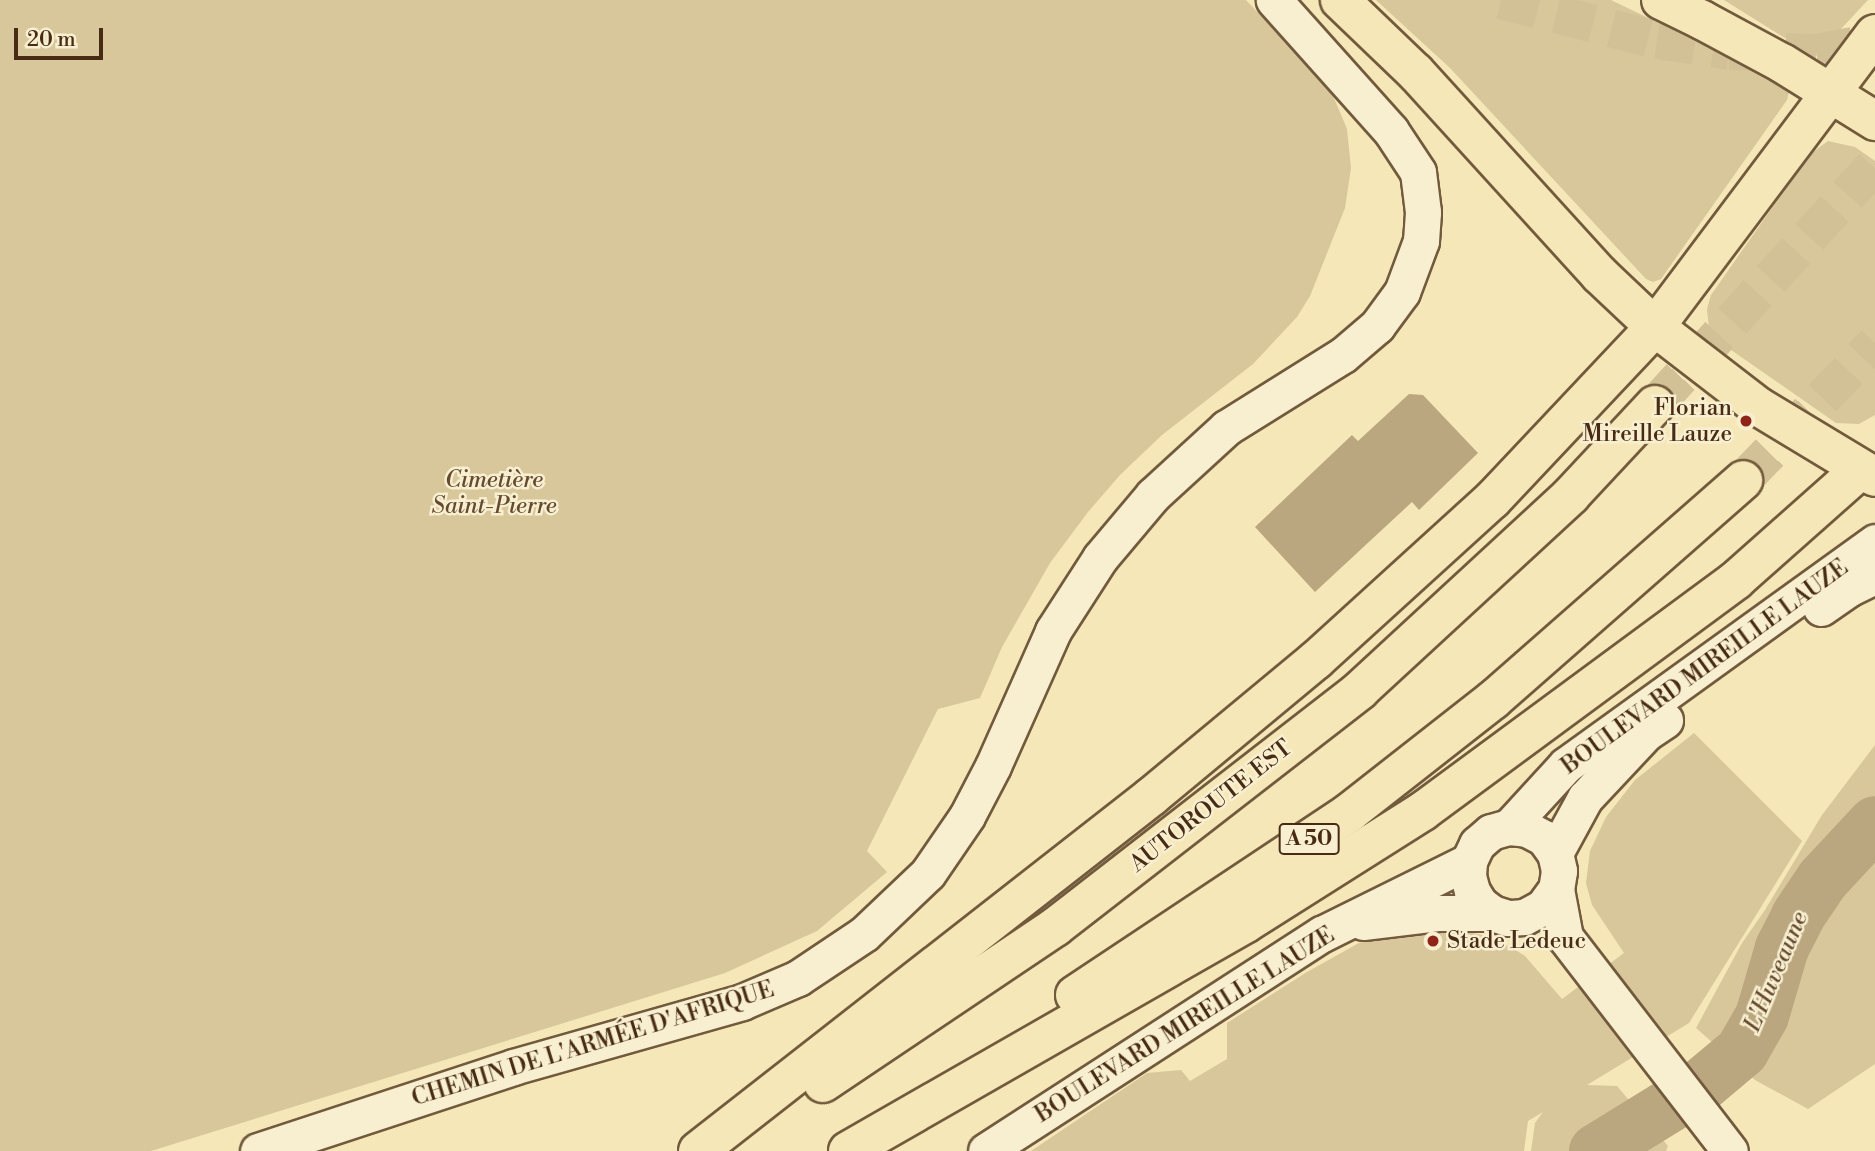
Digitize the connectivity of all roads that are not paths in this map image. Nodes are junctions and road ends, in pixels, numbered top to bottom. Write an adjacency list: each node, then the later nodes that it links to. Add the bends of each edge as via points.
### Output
1 (1274, 0): 22 (street, CHEMIN DE L'ARMÉE D'AFRIQUE, via 1391,131 1418,172 1421,241 1402,292 1377,326 1343,355 1226,428 1153,495 1100,558 1053,631 967,816 928,873 864,934 798,978 742,1002 513,1067)
2 (1340, 0): 8 (main road, via 1415,72 1599,274)
3 (1661, 0): 4 (main road)
4 (1695, 10): 6 (main road)
5 (1875, 34): 6 (main road)
6 (1831, 93): 7 (main road); 8 (main road)
7 (1875, 121)
8 (1655, 327): 10 (main road, via 1759,407); 23 (main road, via 1492,500 1316,660 1152,796)
9 (1655, 405): 24 (main road, AUTOROUTE EST, via 1571,495 1360,690 1055,927)
10 (1870, 467): 26 (main road, via 1736,580 1423,811 1246,923)
11 (1743, 480): 25 (main road, A 50, via 1493,700 1350,811)
12 (1875, 542): 14 (street, BOULEVARD MIREILLE LAUZE, via 1566,765)
13 (1875, 576): 15 (street, BOULEVARD MIREILLE LAUZE, via 1848,589 1646,733 1586,798)
14 (1509, 827): 15 (street, via 1544,838); 16 (street, via 1484,838)
15 (1555, 853): 17 (street)
16 (1469, 861): 18 (street, via 1468,876 1480,904); 19 (street, BOULEVARD MIREILLE LAUZE)
17 (1556, 889): 18 (street, via 1543,907); 20 (street)
18 (1508, 915): 19 (street, BOULEVARD MIREILLE LAUZE, via 1439,914); 20 (street)
19 (1349, 923): 27 (street, BOULEVARD MIREILLE LAUZE, via 1322,934)
20 (1564, 937): 21 (street)
21 (1726, 1146)
22 (258, 1151)
23 (698, 1151)
24 (721, 1151)
25 (840, 1151)
26 (848, 1151)
27 (986, 1151)

